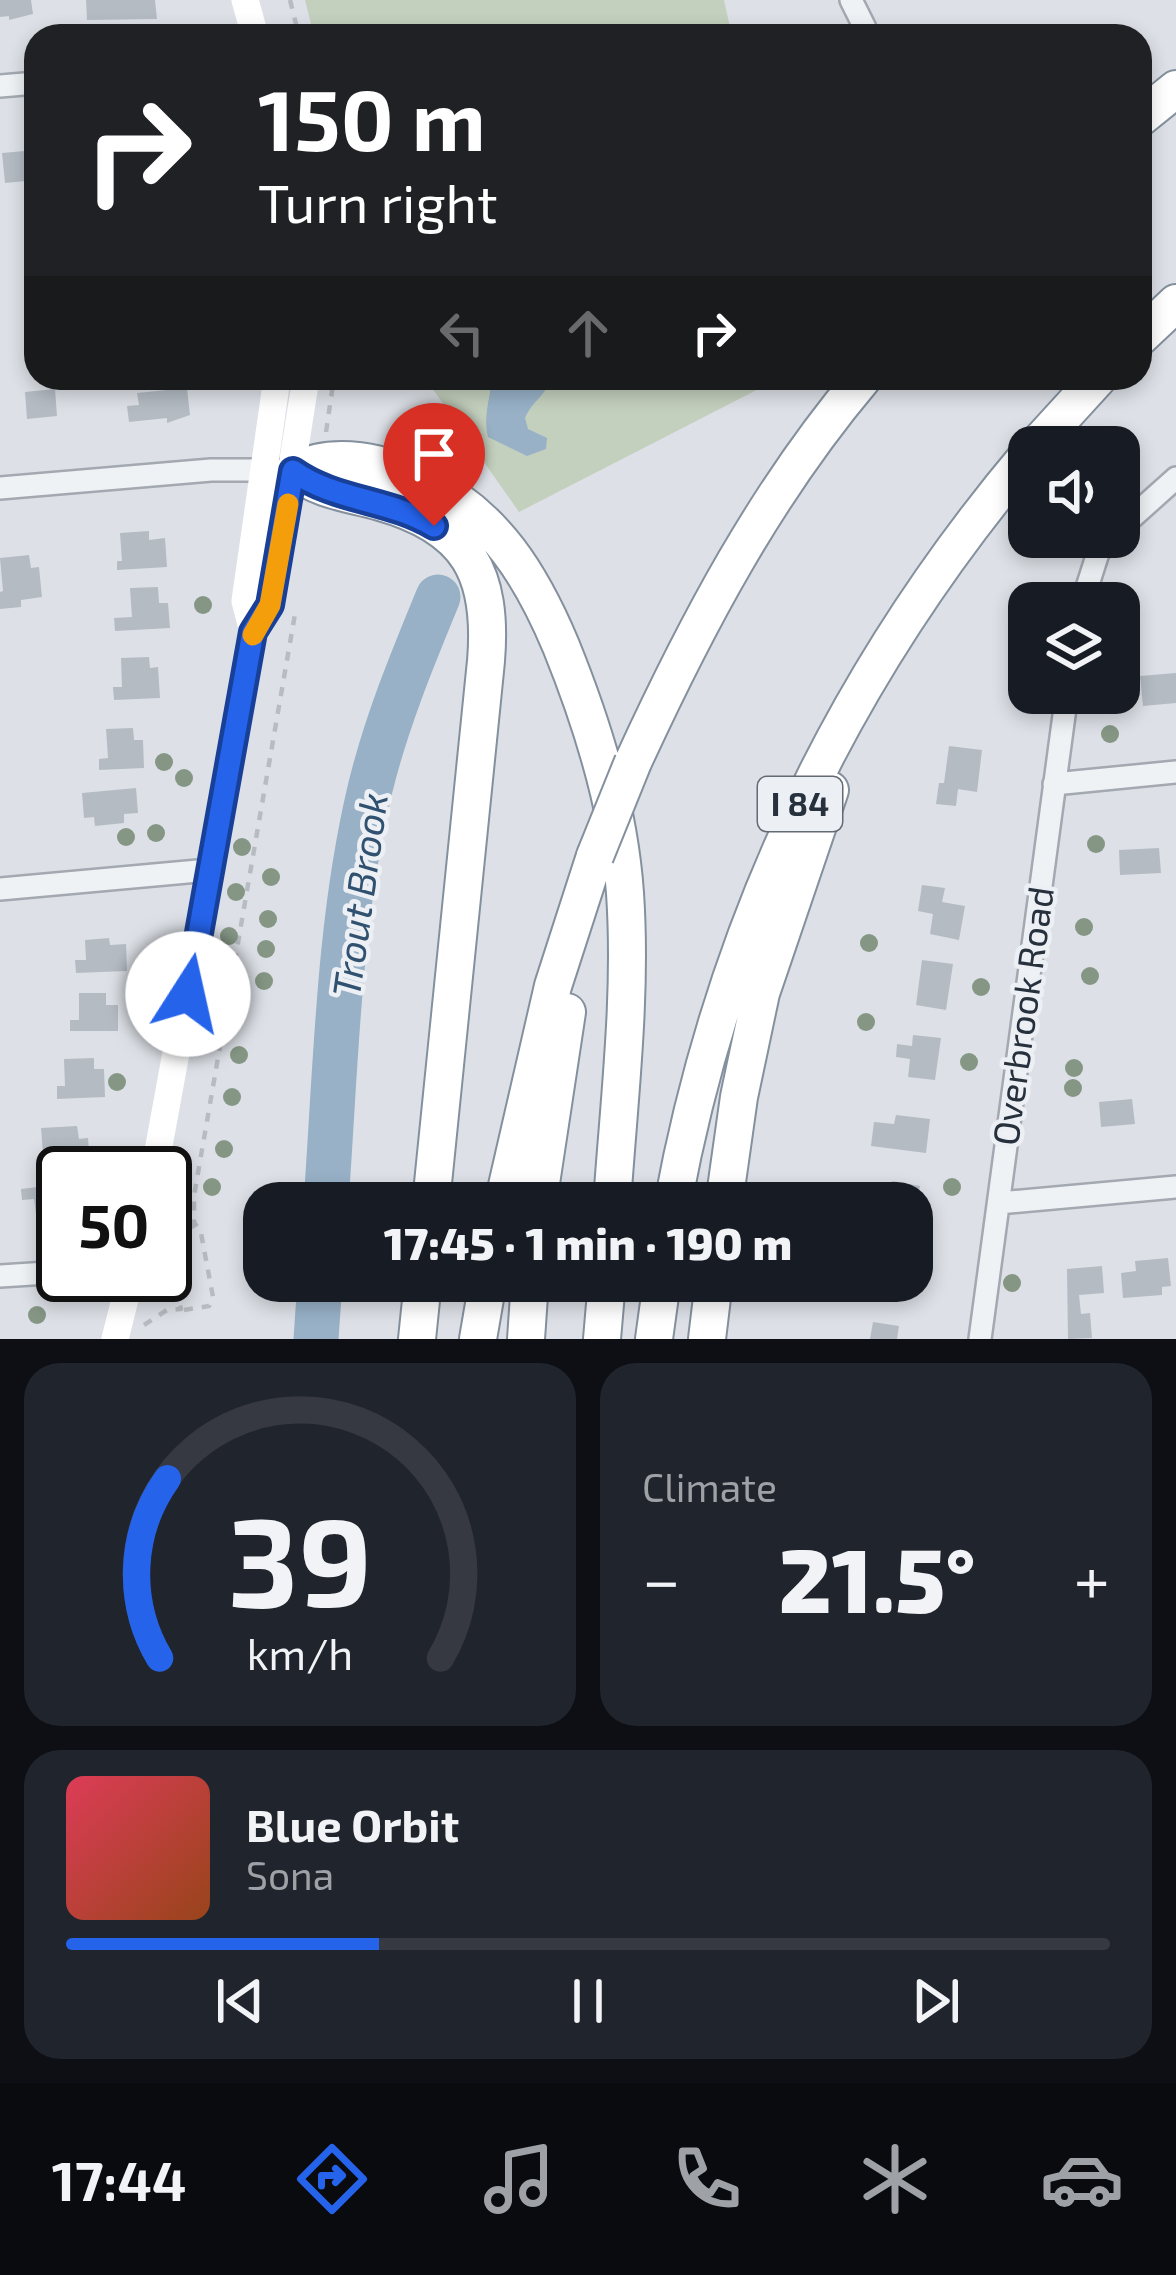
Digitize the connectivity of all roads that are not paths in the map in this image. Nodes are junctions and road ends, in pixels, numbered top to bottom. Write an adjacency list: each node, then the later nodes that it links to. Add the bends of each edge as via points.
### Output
1 (1176, 89): 2 (highway)
2 (1152, 108)
3 (1176, 303): 4 (highway)
4 (1152, 326)
5 (277, 390): 10 (main road)
6 (302, 390): 10 (main road)
7 (853, 390): 21 (highway, bridge, via 746,540 701,621 633,762)
8 (1087, 390): 9 (highway)
9 (1054, 426)
10 (279, 470): 13 (street); 19 (main road, via 270,605 253,632); 23 (highway, via 434,526 472,562 487,595); 26 (highway, via 321,459 361,461 454,498 506,546 555,633 608,788 625,893)
11 (1176, 478): 14 (street)
12 (1008, 481): 15 (highway, I 84)
13 (0, 488)
14 (1140, 510)
15 (867, 677): 27 (highway, I 84, via 755,911 701,1077); 28 (highway, via 760,993)
16 (1064, 714): 18 (street, Overbrook Road)
17 (1176, 772): 18 (street)
18 (1054, 784): 30 (street, Overbrook Road)
19 (209, 870): 20 (street); 22 (main road)
20 (0, 889)
21 (573, 919): 24 (highway); 25 (highway)
22 (159, 1146)
23 (433, 1182)
24 (508, 1182)
25 (541, 1182)
26 (613, 1182)
27 (678, 1182)
28 (727, 1182)
29 (1176, 1187): 30 (street)
30 (999, 1203): 47 (street, Overbrook Road)
31 (36, 1274): 32 (street)
32 (0, 1276)
33 (128, 1302): 40 (main road)
34 (421, 1302): 41 (highway)
35 (484, 1302): 42 (highway)
36 (529, 1302): 43 (highway)
37 (605, 1302): 44 (highway)
38 (659, 1302): 45 (highway)
39 (711, 1302): 46 (highway)
40 (126, 1335)
41 (417, 1339)
42 (478, 1339)
43 (526, 1339)
44 (602, 1339)
45 (654, 1339)
46 (707, 1339)
47 (980, 1339)

